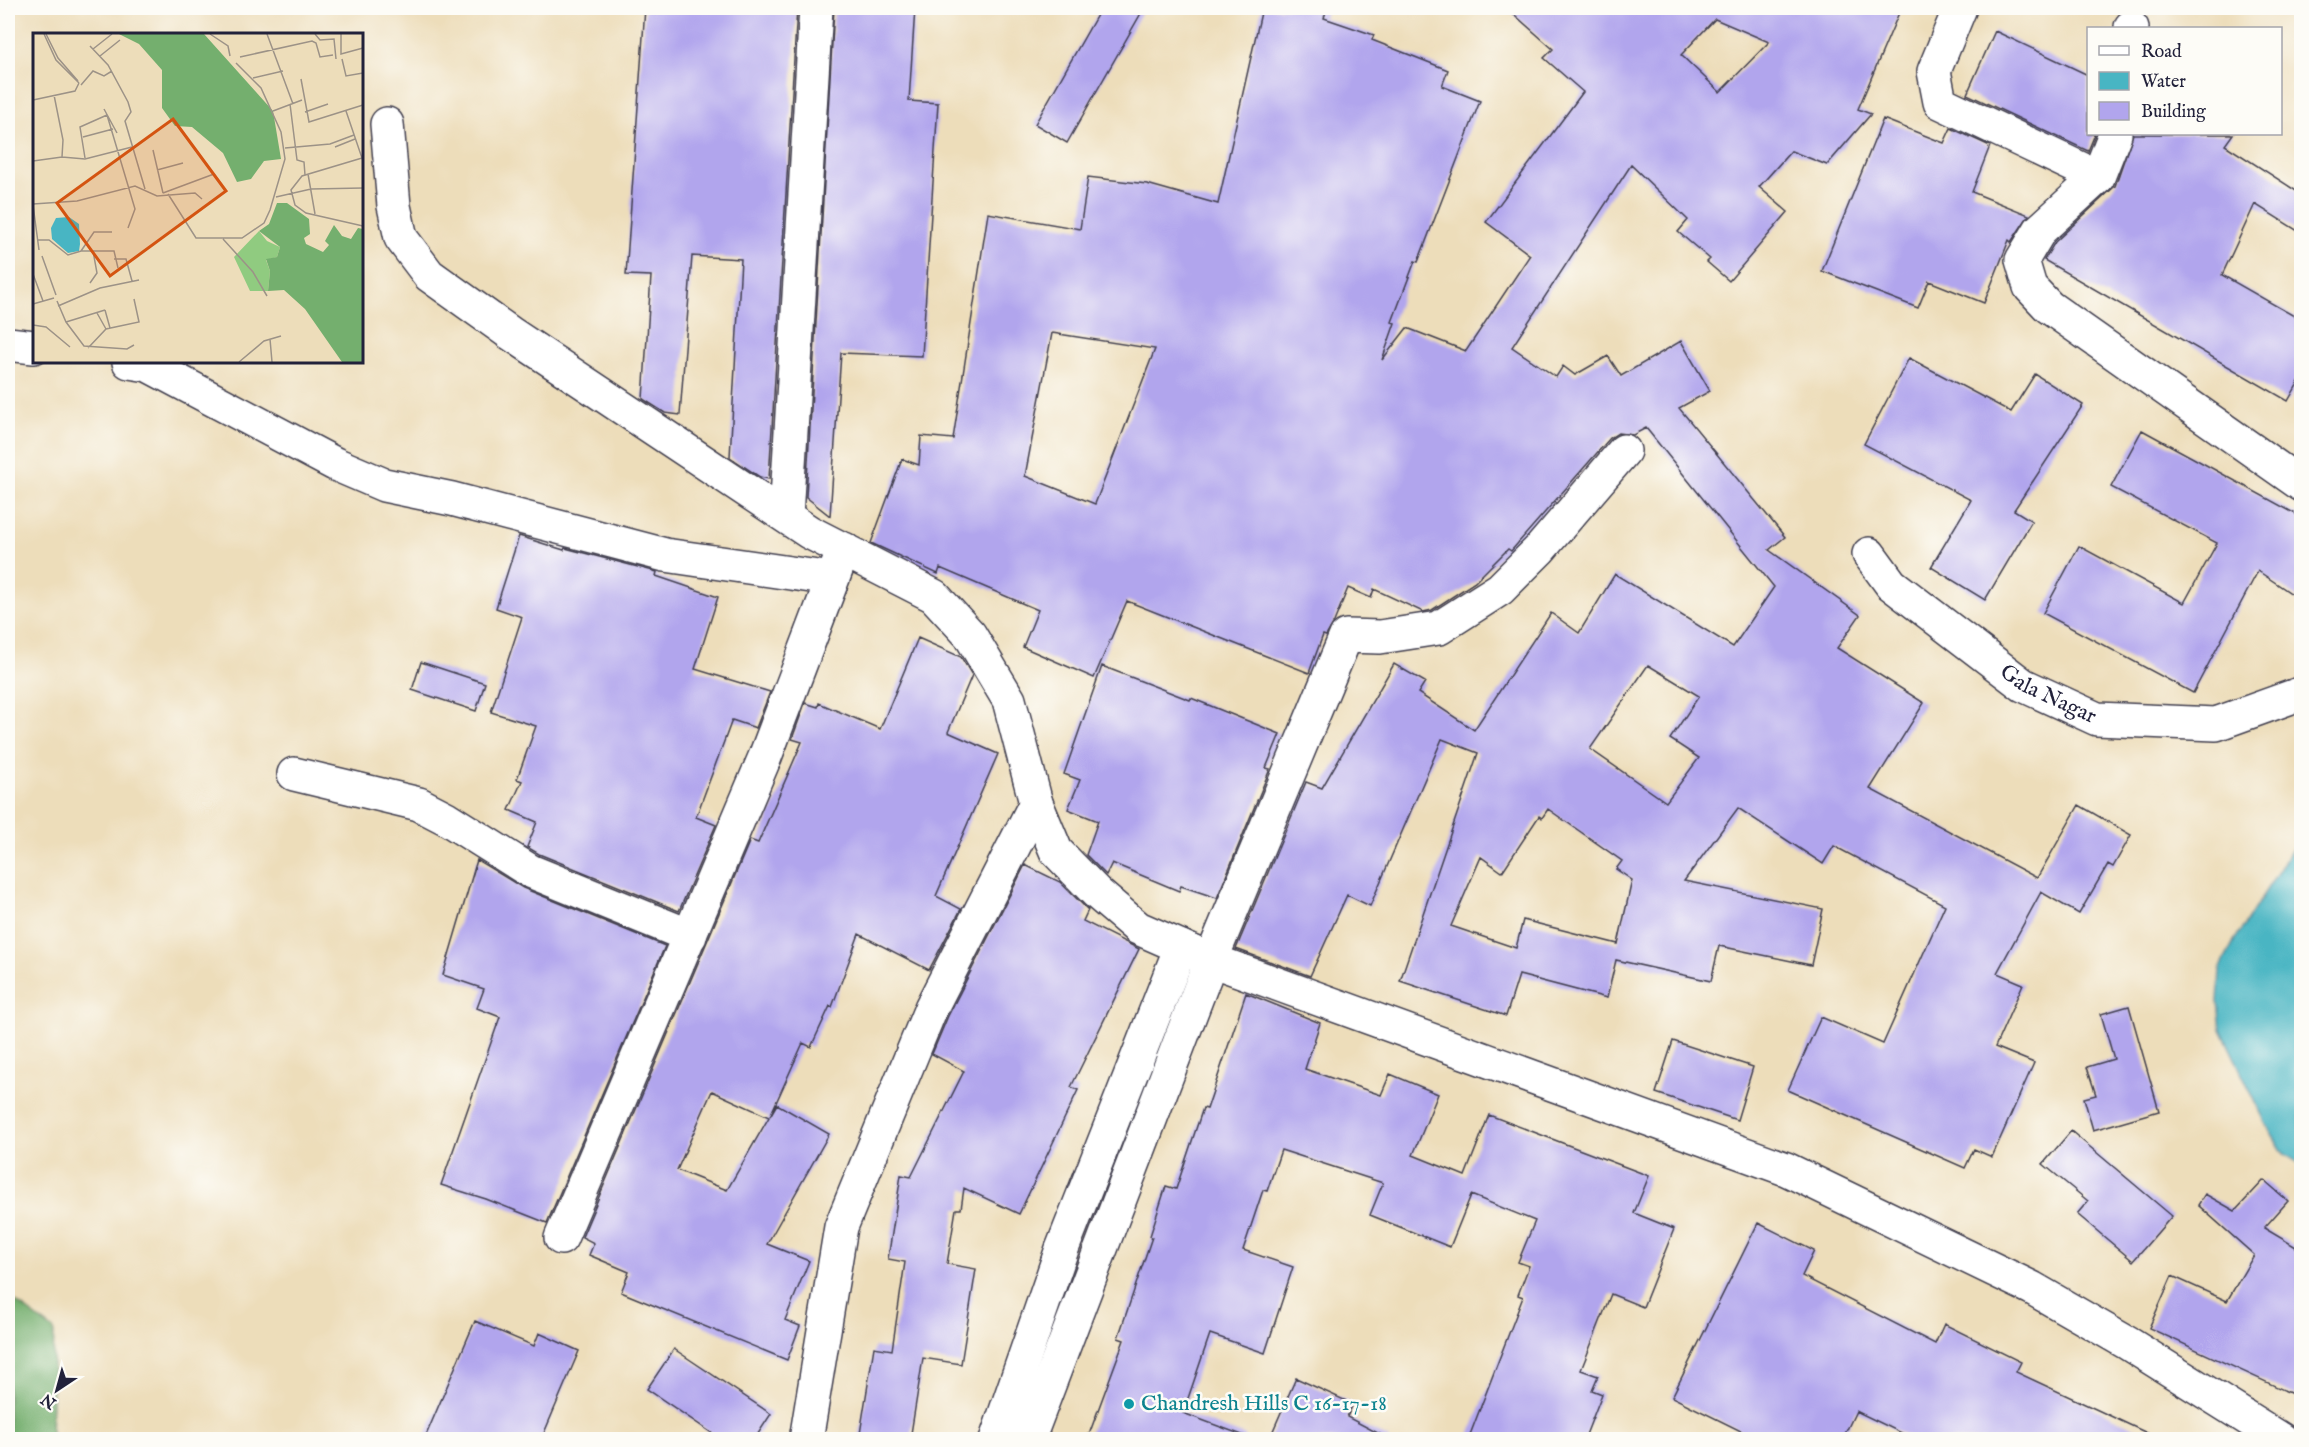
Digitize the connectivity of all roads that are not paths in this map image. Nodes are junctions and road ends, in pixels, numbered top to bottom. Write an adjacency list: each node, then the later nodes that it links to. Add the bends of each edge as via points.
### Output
1 (816, 8): 11 (street)
2 (1960, 8): 5 (street, via 1934,70 1940,102)
3 (387, 124): 11 (street, via 394,206 401,238 429,275)
4 (2115, 135): 5 (street)
5 (2098, 177): 10 (street, via 2040,230 2022,260 2030,286 2049,308)
6 (8, 344): 7 (street)
7 (33, 348)
8 (135, 363): 14 (street, via 148,365 335,464 384,485 665,555)
9 (1624, 451): 20 (street, via 1540,549 1500,589 1439,628 1380,637 1346,636)
10 (2299, 477)
11 (786, 516): 12 (street)
12 (844, 549): 14 (street); 17 (street, via 934,596 970,635 1008,700)
13 (1869, 554): 15 (street, Gala Nagar, via 1891,584 2023,685 2097,719 2216,724)
14 (832, 579): 18 (street, via 765,757)
15 (2301, 693)
16 (294, 774): 18 (street, via 419,804 530,871)
17 (1036, 803): 19 (street, via 1056,851 1097,893 1138,928); 22 (street, via 931,1008 841,1227)
18 (690, 936): 21 (street)
19 (1181, 947): 20 (street); 23 (street, via 1062,1249)
20 (1210, 960): 24 (street); 25 (street, via 1785,1169 2032,1288)
21 (561, 1238)
22 (806, 1440)
23 (996, 1440)
24 (1028, 1440)
25 (2282, 1440)

